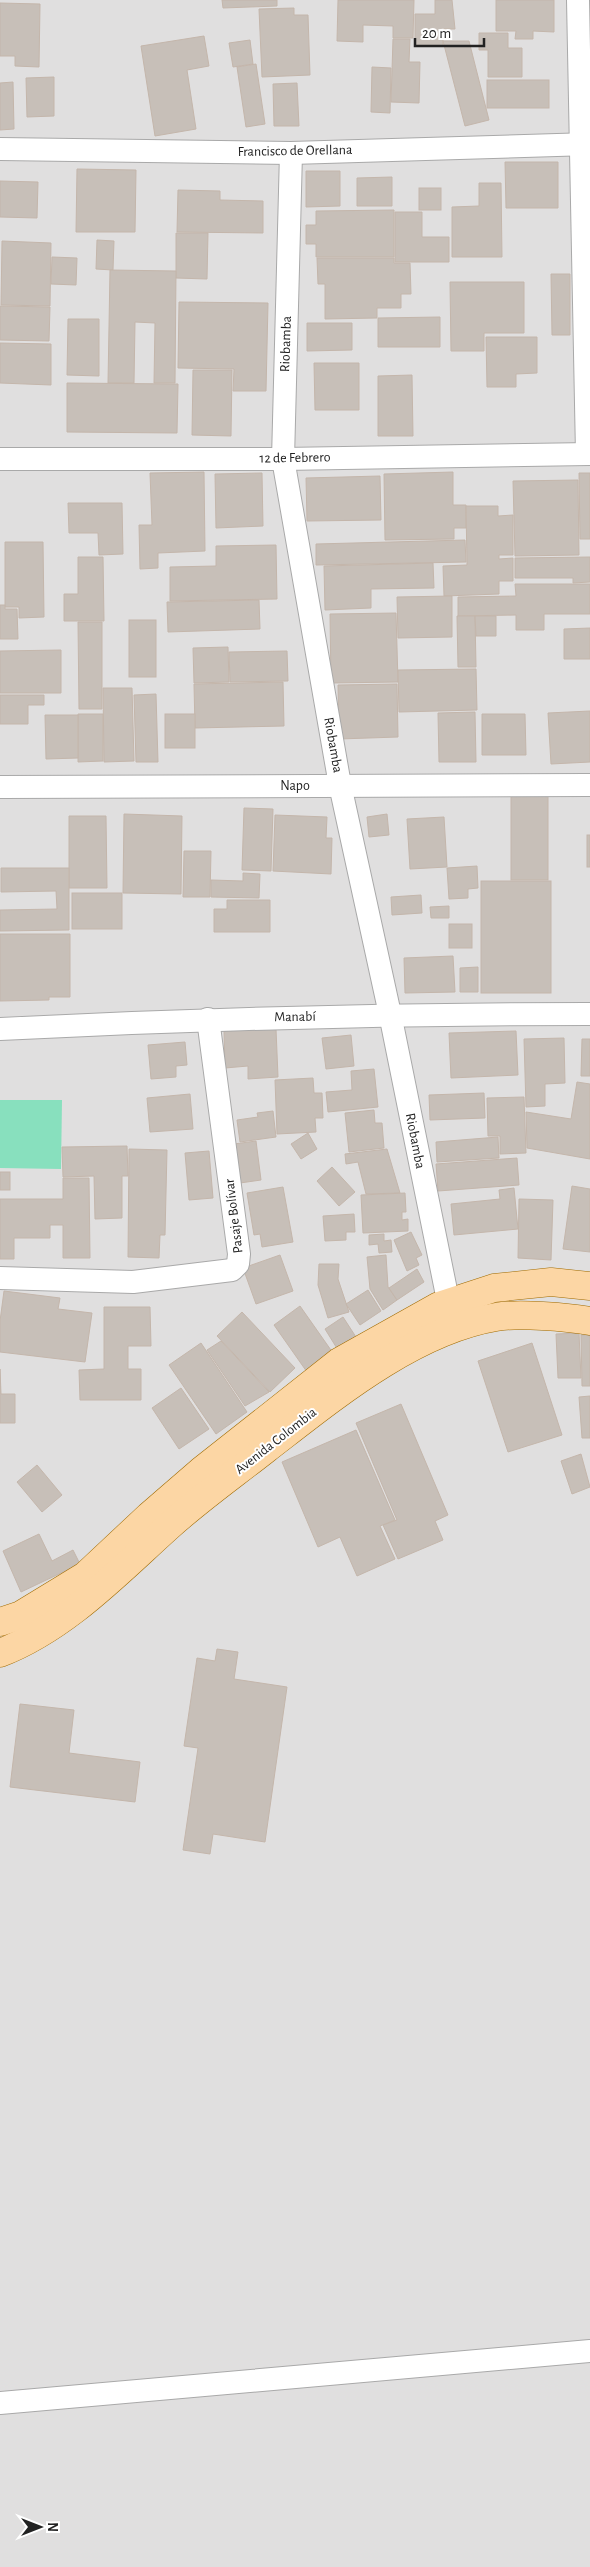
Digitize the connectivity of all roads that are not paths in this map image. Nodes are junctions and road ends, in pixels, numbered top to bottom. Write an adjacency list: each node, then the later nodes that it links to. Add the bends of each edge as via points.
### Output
1 (578, 0): 2 (street)
2 (586, 144): 4 (street, Francisco de Orellana); 5 (street)
3 (0, 149): 4 (street, Francisco de Orellana)
4 (291, 153): 6 (street, Riobamba)
5 (588, 454): 6 (street, 12 de Febrero)
6 (283, 458): 7 (street, 12 de Febrero); 8 (street, Riobamba)
7 (0, 459)
8 (340, 785): 9 (street, Napo); 10 (street, Napo); 11 (street, Riobamba)
9 (590, 785)
10 (0, 788)
11 (390, 1014): 12 (street, Manabí); 13 (street, Manabí); 17 (street, Riobamba)
12 (590, 1014)
13 (208, 1019): 14 (street, Manabí); 15 (street, Pasaje Bolívar, via 238,1264 232,1270 133,1282)
14 (0, 1028)
15 (0, 1278)
16 (590, 1286): 17 (main road, Avenida Colombia, via 551,1282 494,1288)
17 (452, 1316): 18 (main road, Avenida Colombia); 19 (main road, Avenida Colombia, via 439,1306 339,1362 201,1471 85,1576 21,1615); 20 (main road, Avenida Colombia, via 426,1341 351,1383 184,1512 61,1620)
18 (590, 1321)
19 (0, 1622)
20 (0, 1653)
21 (590, 2351): 22 (street)
22 (0, 2403)

